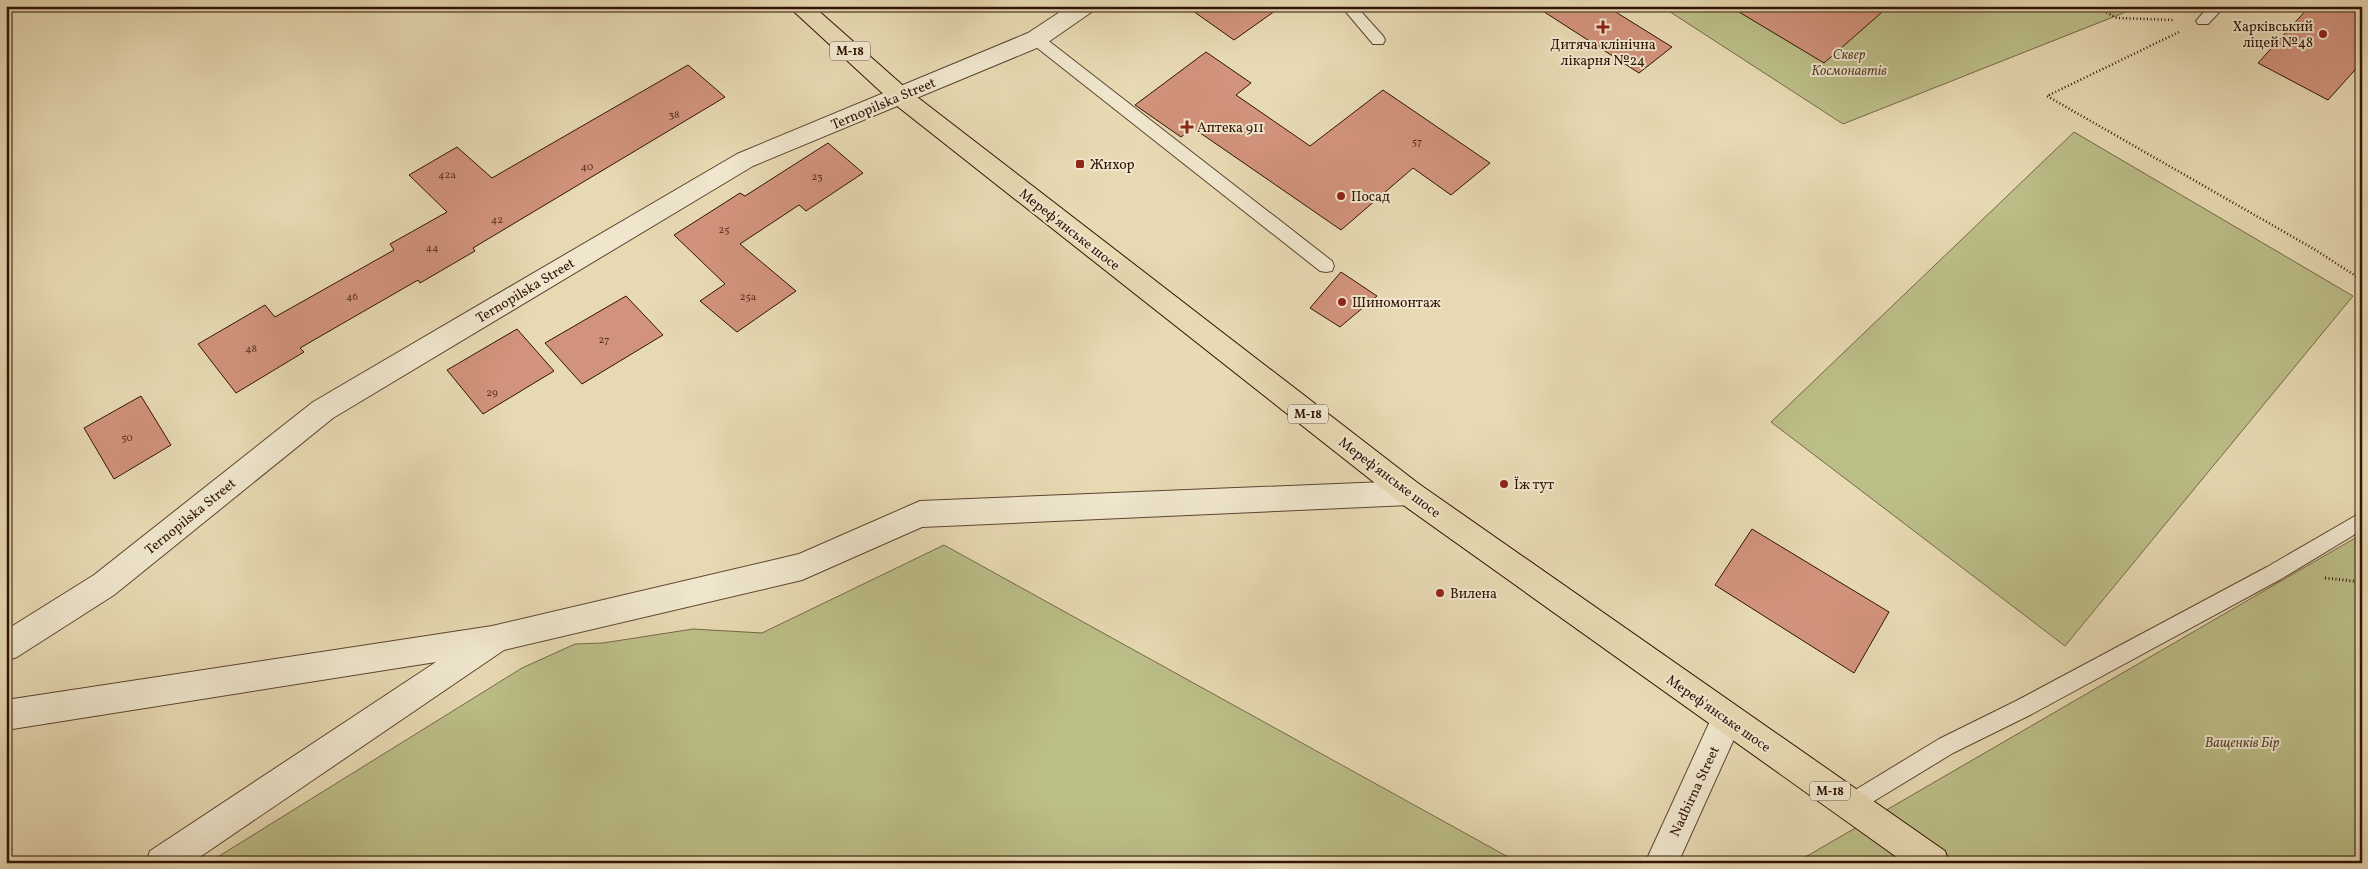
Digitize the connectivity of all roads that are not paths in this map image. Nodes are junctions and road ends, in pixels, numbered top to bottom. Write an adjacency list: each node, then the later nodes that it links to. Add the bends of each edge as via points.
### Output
1 (799, 6): 8 (highway, Мереф'янське шосе / М-18)
2 (1085, 6): 6 (street, Ternopilska Street)
3 (1348, 6): 7 (lane)
4 (2218, 6): 5 (lane)
5 (2203, 21)
6 (1036, 39): 8 (street, Ternopilska Street); 9 (lane)
7 (1378, 40)
8 (900, 96): 10 (highway, Мереф'янське шосе / М-18); 13 (street, Ternopilska Street, via 745,160 322,410 104,585)
9 (1326, 266)
10 (1409, 493): 12 (street, via 920,514 802,567); 15 (highway, Мереф'янське шосе / М-18)
11 (2362, 520): 16 (lane, via 2274,573 1946,746)
12 (497, 638): 14 (street); 17 (street)
13 (6, 647)
14 (6, 715)
15 (1727, 719): 16 (highway, Мереф'янське шосе / М-18); 18 (street, Nadbirna Street)
16 (1849, 805): 19 (highway, Мереф'янське шосе / М-18)
17 (162, 863)
18 (1661, 863)
19 (1933, 863)

